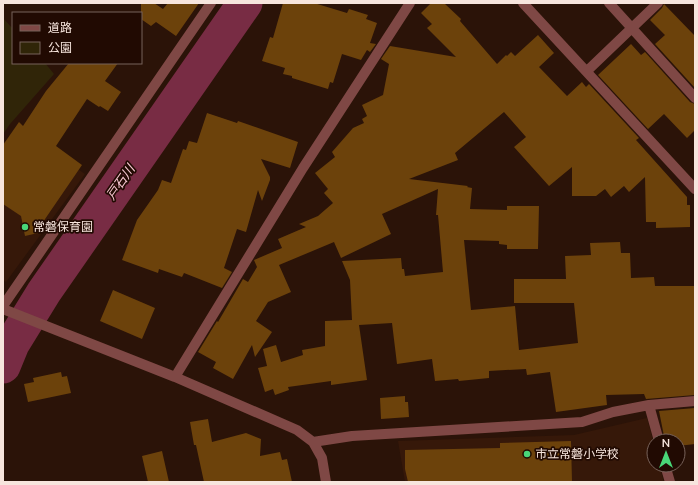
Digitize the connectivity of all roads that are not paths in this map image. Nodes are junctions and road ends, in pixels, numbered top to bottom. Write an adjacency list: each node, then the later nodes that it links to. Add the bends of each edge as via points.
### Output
1 (211, 3): 10 (street)
2 (410, 3): 11 (street, via 303,168)
3 (522, 3): 7 (street)
4 (609, 3): 6 (street)
5 (658, 3): 6 (street)
6 (631, 29): 7 (street); 8 (street)
7 (587, 71): 9 (street)
8 (695, 98)
9 (695, 189)
10 (5, 309): 11 (street)
11 (175, 377): 15 (street, via 297,430)
12 (695, 400): 13 (street)
13 (649, 405): 14 (street); 15 (street, via 582,422 352,436)
14 (657, 433)
15 (313, 442): 16 (street, via 322,458)
16 (326, 482)

